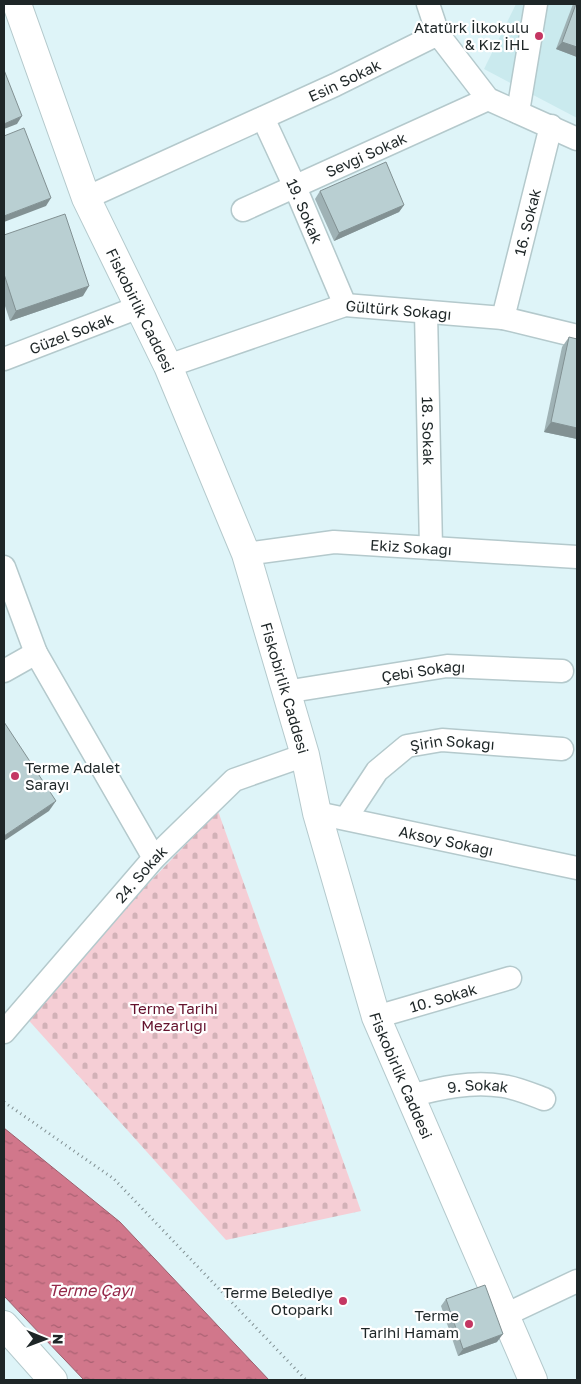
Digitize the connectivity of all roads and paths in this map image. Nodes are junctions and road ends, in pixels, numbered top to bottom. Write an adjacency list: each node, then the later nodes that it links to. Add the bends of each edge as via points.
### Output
1 (17, 4): 11 (main road, Fiskobirlik Caddesi)
2 (428, 4): 4 (street)
3 (536, 4): 6 (street)
4 (438, 34): 5 (street); 7 (street, Esin Sokak)
5 (488, 99): 6 (street); 10 (street, Sevgi Sokak)
6 (518, 112): 8 (street)
7 (263, 118): 10 (street, 19. Sokak); 11 (street, Esin Sokak)
8 (551, 126): 9 (street); 16 (street, 16. Sokak)
9 (577, 138)
10 (295, 187): 12 (street, Sevgi Sokak); 13 (street, 19. Sokak)
11 (86, 198): 14 (main road, Fiskobirlik Caddesi)
12 (243, 210)
13 (345, 305): 15 (street, Gültürk Sokağı); 19 (street, Gültürk Sokağı)
14 (139, 307): 18 (street, Güzel Sokak); 19 (main road, Fiskobirlik Caddesi)
15 (426, 312): 16 (street, Gültürk Sokağı); 20 (street, 18. Sokak)
16 (503, 318): 17 (street, Gültürk Sokağı)
17 (577, 336)
18 (4, 359)
19 (168, 366): 21 (main road, Fiskobirlik Caddesi)
20 (431, 548): 21 (street, Ekiz Sokağı, via 334,542); 22 (street, Ekiz Sokağı)
21 (246, 554): 27 (main road, Fiskobirlik Caddesi)
22 (577, 557)
23 (4, 567): 24 (street)
24 (36, 653): 25 (street); 32 (street)
25 (4, 671)
26 (562, 672): 27 (street, Çebi Sokağı, via 447,666)
27 (285, 692): 29 (main road, Fiskobirlik Caddesi)
28 (562, 749): 31 (street, Şirin Sokağı, via 442,740 407,746 377,770)
29 (305, 755): 30 (main road, Fiskobirlik Caddesi); 32 (street, 24. Sokak, via 234,780)
30 (317, 813): 31 (street, Aksoy Sokağı); 35 (main road, Fiskobirlik Caddesi)
31 (346, 818): 33 (street, Aksoy Sokağı)
32 (154, 858): 36 (street, 24. Sokak)
33 (577, 868)
34 (510, 978): 35 (street, 10. Sokak)
35 (376, 1017): 37 (main road, Fiskobirlik Caddesi)
36 (4, 1032)
37 (410, 1096): 38 (street, 9. Sokak, via 451,1086 487,1084); 41 (main road, Fiskobirlik Caddesi)
38 (544, 1099)
39 (4, 1102): 44 (path, via 114,1179)
40 (577, 1281): 41 (street)
41 (505, 1315): 45 (main road, Fiskobirlik Caddesi)
42 (4, 1325): 43 (main road)
43 (53, 1380)
44 (306, 1380)
45 (533, 1380)

